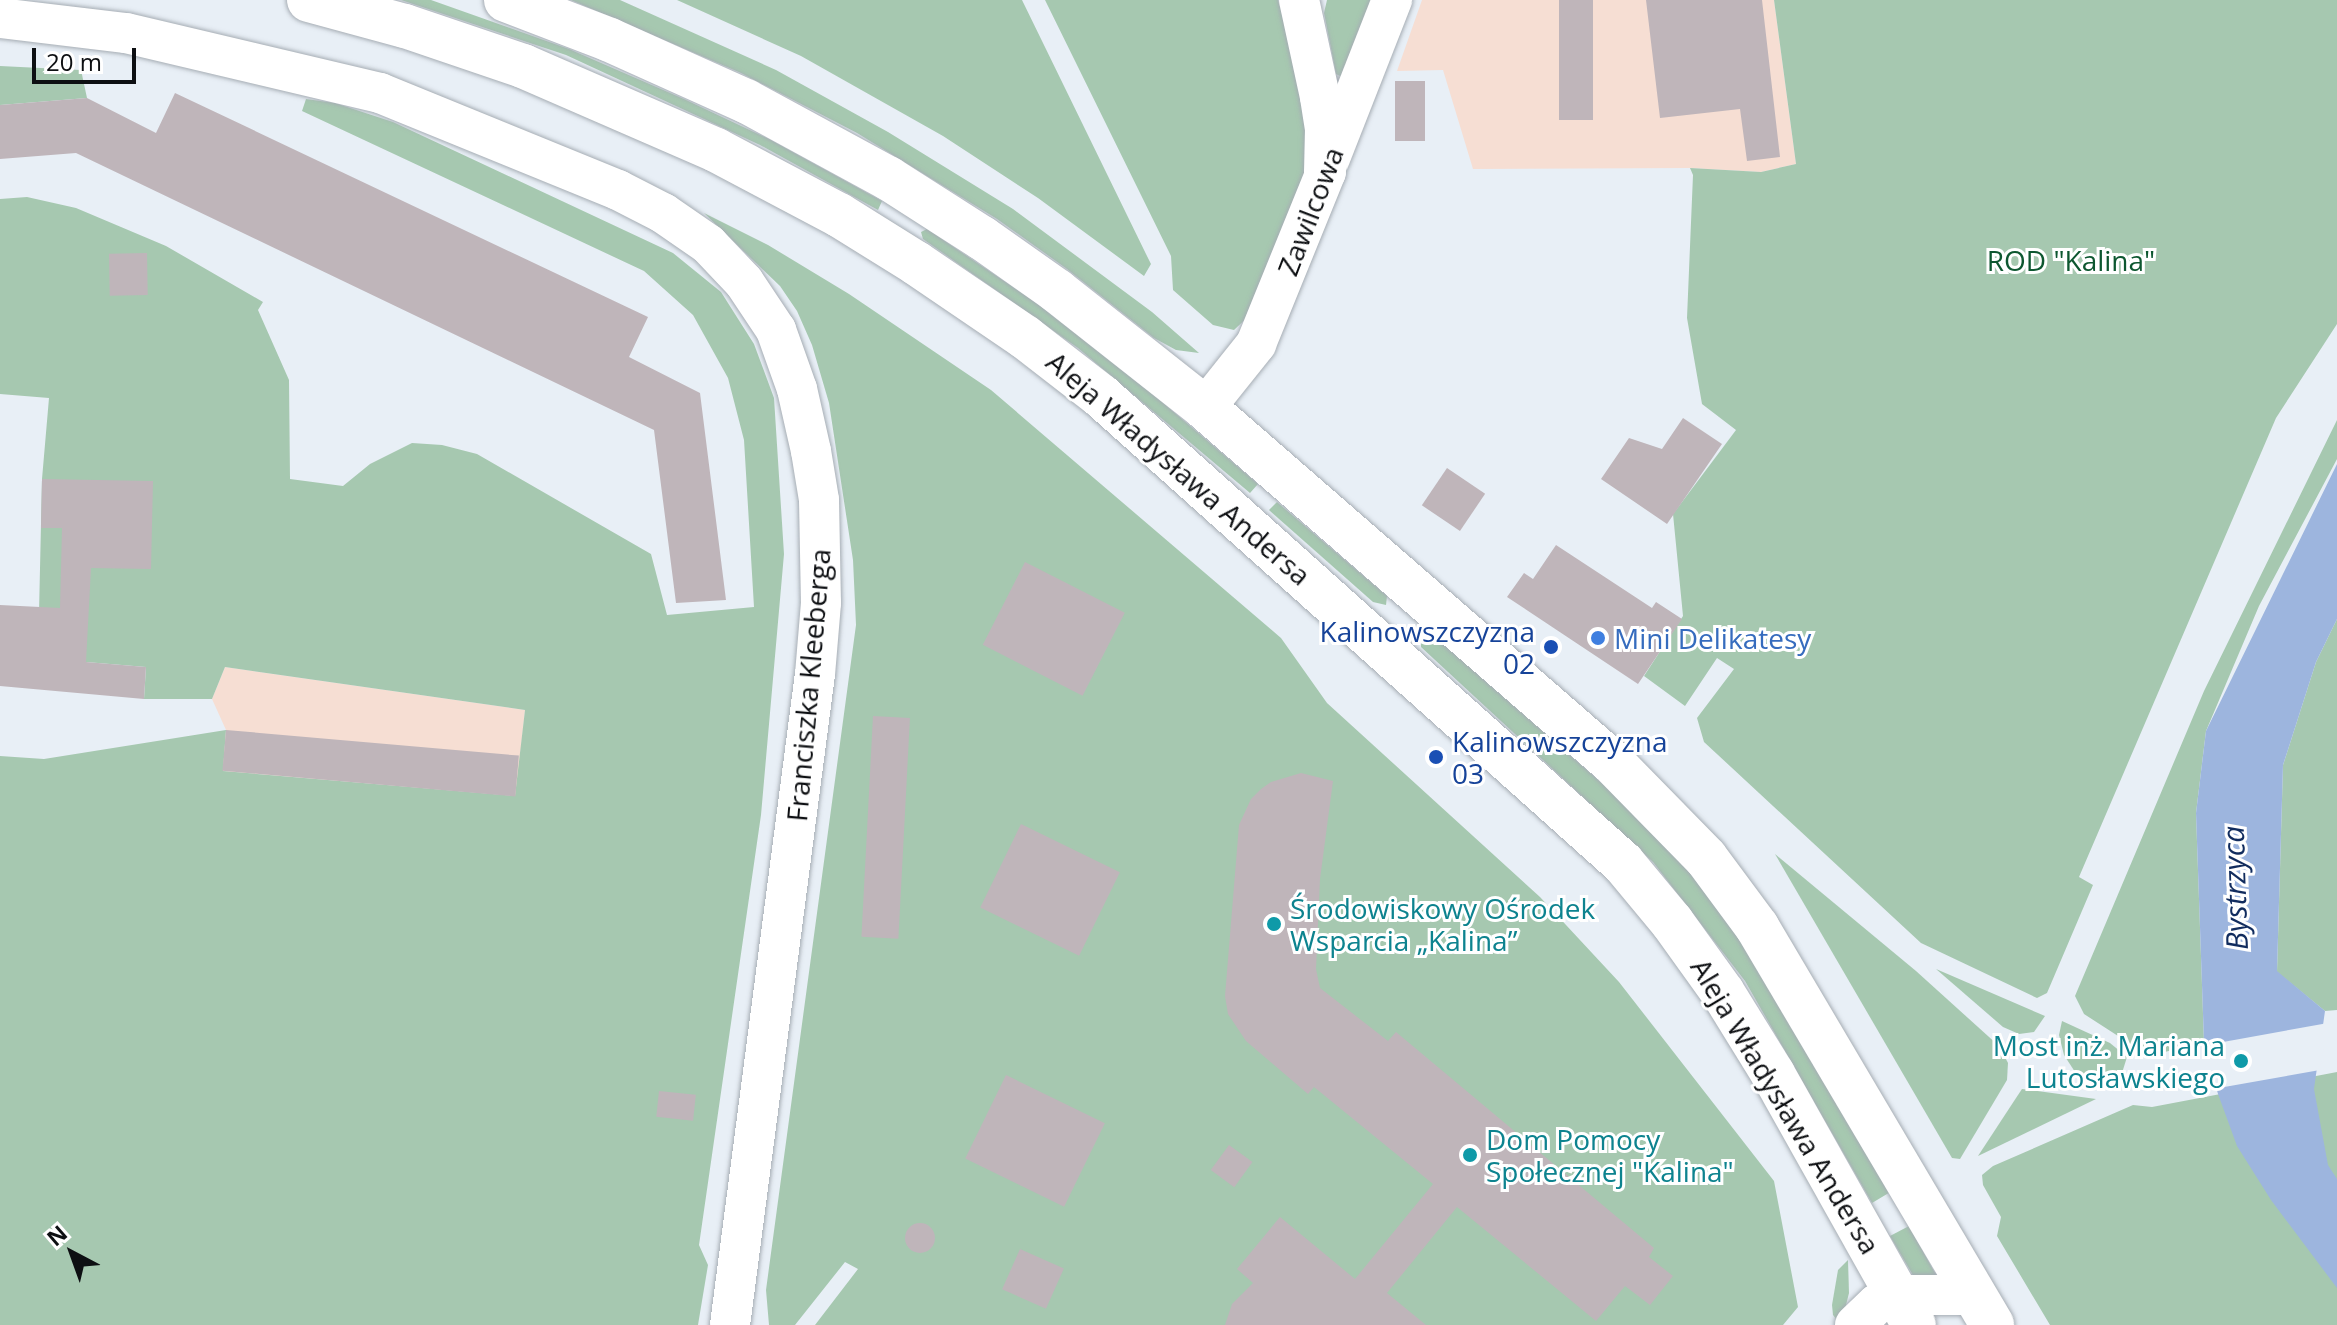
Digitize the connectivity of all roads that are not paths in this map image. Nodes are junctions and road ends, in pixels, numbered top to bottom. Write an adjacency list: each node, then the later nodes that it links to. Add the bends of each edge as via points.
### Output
1 (309, 0): 8 (main road, Aleja Władysława Andersa, via 456,43 592,93 749,167)
2 (506, 0): 7 (main road, Aleja Władysława Andersa, via 712,85)
3 (1299, 0): 6 (street, via 1325,129)
4 (1392, 0): 6 (street, Zawilcowa)
5 (0, 18): 14 (street, Franciszka Kleeberga, via 126,33 394,99 663,213 708,244 744,282 776,330 811,451 820,513 821,603)
6 (1324, 173): 9 (street, Zawilcowa, via 1256,344)
7 (917, 196): 8 (main road); 9 (main road, Aleja Władysława Andersa, via 1057,291)
8 (885, 244): 11 (main road, Aleja Władysława Andersa, via 987,310 1101,396)
9 (1205, 408): 10 (main road, Aleja Władysława Andersa)
10 (1424, 597): 11 (main road); 13 (main road, Aleja Władysława Andersa, via 1634,781 1713,867 1796,988)
11 (1382, 645): 12 (main road, Aleja Władysława Andersa, via 1604,846 1672,922 1767,1064)
12 (1906, 1310): 13 (street); 15 (street, via 1877,1304)
13 (1984, 1310)
14 (730, 1325)
15 (1855, 1325)

